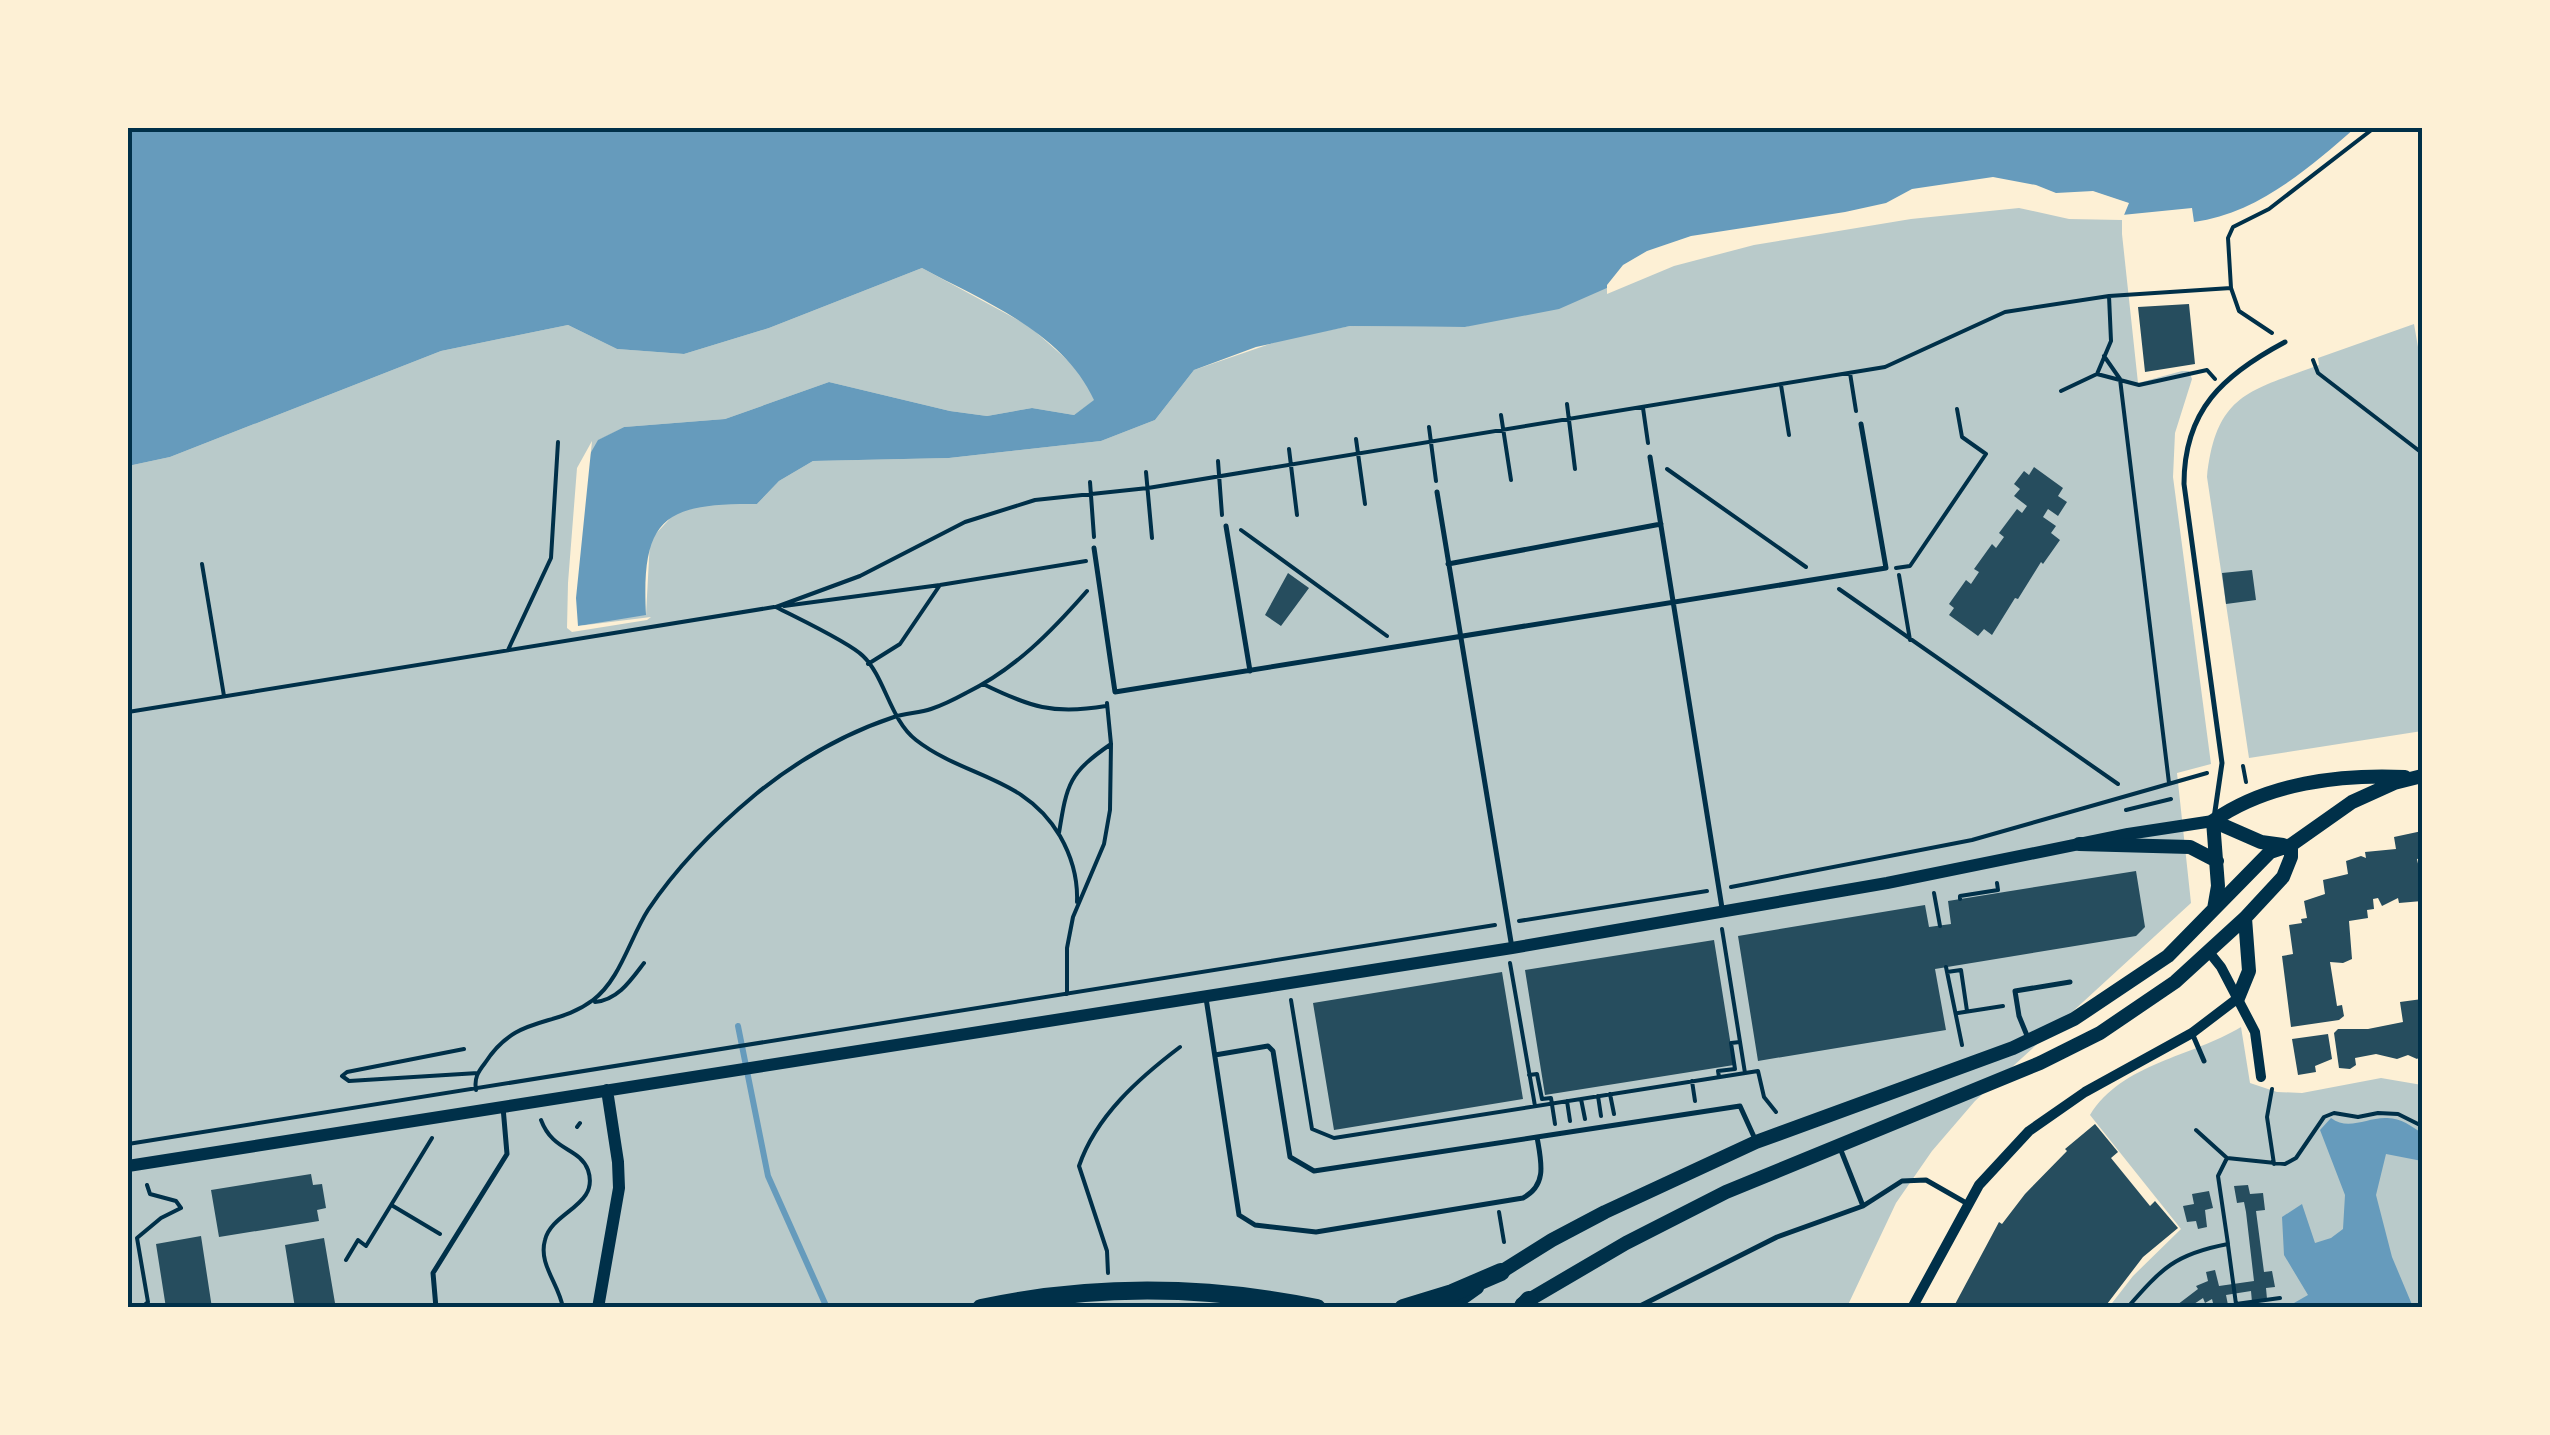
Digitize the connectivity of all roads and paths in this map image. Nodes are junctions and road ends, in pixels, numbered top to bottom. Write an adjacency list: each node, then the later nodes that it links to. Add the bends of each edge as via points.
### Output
1 (2374, 128): 2 (path, via 2269,209 2233,227)
2 (2231, 288): 3 (path); 4 (path, via 2239,311)
3 (2109, 296): 5 (path, via 2111,341); 7 (path, via 2005,312 1885,367)
4 (2286, 342): 11 (lane)
5 (2104, 356): 8 (path); 9 (path)
6 (2313, 360): 27 (path, via 2318,373)
7 (1850, 373): 10 (path); 16 (path)
8 (2097, 374): 9 (path); 12 (path)
9 (2120, 379): 11 (path, via 2140,385 2206,370); 73 (path)
10 (1782, 385): 14 (path); 22 (path)
11 (2222, 386): 70 (lane, via 2199,413 2184,458)
12 (2061, 391)
13 (1567, 404): 18 (path)
14 (1643, 408): 18 (path); 29 (path)
15 (1957, 408): 51 (path, via 1962,436 1986,454 1910,566)
16 (1856, 411)
17 (1501, 415): 21 (path)
18 (1569, 420): 21 (path); 32 (path)
19 (1862, 424): 51 (lane)
20 (1429, 426): 25 (path)
21 (1504, 430): 25 (path); 35 (path)
22 (1789, 435)
23 (1356, 439): 28 (path)
24 (558, 442): 59 (path, via 551,558)
25 (1432, 442): 28 (path); 38 (path)
26 (1289, 449): 31 (path)
27 (2422, 453)
28 (1359, 454): 31 (path); 40 (path)
29 (1650, 457): 43 (lane); 52 (path)
30 (1218, 460): 34 (path)
31 (1291, 465): 34 (path); 42 (path)
32 (1575, 469)
33 (1146, 472): 37 (path)
34 (1218, 477): 37 (path); 41 (path)
35 (1511, 480)
36 (1090, 482): 39 (path)
37 (1148, 488): 39 (path); 45 (path)
38 (1437, 492): 50 (lane)
39 (1092, 496): 47 (path); 56 (path, via 1034,500 965,522 860,576)
40 (1365, 504)
41 (1220, 514)
42 (1296, 514)
43 (1661, 524): 50 (lane); 55 (lane)
44 (1226, 526): 61 (lane)
45 (1152, 538)
46 (1263, 546): 58 (path)
47 (1094, 548): 48 (lane)
48 (1095, 560): 53 (lane); 54 (path)
49 (202, 564): 64 (path)
50 (1448, 564): 57 (lane)
51 (1886, 568): 52 (lane)
52 (1824, 579): 55 (lane); 72 (path)
53 (1097, 580): 62 (path, via 1028,654); 63 (lane)
54 (940, 585): 56 (path); 60 (path, via 900,644)
55 (1671, 602): 57 (lane); 89 (lane)
56 (776, 607): 59 (path); 60 (path)
57 (1460, 636): 58 (lane); 94 (lane)
58 (1401, 646): 61 (lane)
59 (508, 650): 64 (path)
60 (868, 664): 67 (path)
61 (1250, 671): 63 (lane)
62 (983, 684): 65 (path, via 1056,712); 67 (path, via 930,710)
63 (1115, 692): 65 (path)
64 (224, 696): 66 (path)
65 (1106, 706): 68 (path)
66 (128, 712)
67 (897, 716): 79 (path, via 914,739 1024,794); 103 (path, via 815,752 720,824 674,874)
68 (1111, 744): 79 (path, via 1075,771); 86 (path, via 1107,828)
69 (2242, 766): 74 (path)
70 (2222, 770): 73 (path); 78 (lane)
71 (2419, 777): 78 (main road, via 2302,785 2250,800); 81 (main road, via 2352,802)
72 (2118, 784)
73 (2169, 786): 75 (path)
74 (2247, 786)
75 (2122, 798)
76 (2171, 799): 77 (path)
77 (2126, 810)
78 (2214, 820): 80 (street); 81 (main road, via 2261,842); 82 (main road)
79 (1059, 833): 86 (path, via 1074,865)
80 (2080, 844): 82 (main road, via 2190,847); 89 (street)
81 (2291, 846): 90 (main road, via 2262,858); 91 (main road, via 2284,877)
82 (2217, 862): 90 (main road)
83 (1997, 882): 85 (path, via 1998,890)
84 (1934, 893): 88 (path)
85 (1960, 899)
86 (1078, 902): 99 (path, via 1067,948)
87 (1948, 905): 88 (path)
88 (1936, 907): 92 (path)
89 (1723, 911): 94 (street)
90 (2214, 911): 109 (main road, via 2113,996)
91 (2245, 918): 95 (main road); 102 (main road, via 2249,971)
92 (1940, 926)
93 (1722, 927): 110 (path)
94 (1512, 948): 101 (street)
95 (2209, 952): 102 (street); 145 (main road, via 2157,996 2081,1043)
96 (644, 963): 103 (path, via 607,1001)
97 (1512, 970): 118 (path)
98 (2070, 982): 104 (lane, via 2015,991)
99 (1067, 994)
100 (1291, 996): 130 (path, via 1312,1129 1334,1138)
101 (1206, 998): 114 (lane); 123 (street)
102 (2238, 998): 108 (street); 120 (street, via 2256,1032)
103 (592, 1002): 117 (path, via 508,1036)
104 (2017, 1004): 105 (path); 109 (lane)
105 (1967, 1012): 106 (path); 106 (path, via 1961,970 1946,970)
106 (1958, 1013): 111 (path)
107 (918, 1019): 122 (path)
108 (2192, 1033): 115 (lane); 152 (street, via 2046,1117 1994,1165)
109 (2030, 1040): 143 (main road)
110 (1740, 1042): 116 (path); 119 (path, via 1731,1043 1735,1069)
111 (1962, 1046)
112 (1180, 1047): 159 (path, via 1132,1086 1079,1166)
113 (464, 1048): 117 (path, via 342,1076 348,1081)
114 (1215, 1055): 141 (lane, via 1268,1046 1290,1157 1314,1171); 150 (lane, via 1239,1214 1255,1224 1316,1232)
115 (2204, 1061)
116 (1745, 1073): 119 (path); 131 (path, via 1758,1071 1764,1098)
117 (478, 1074): 122 (path)
118 (1529, 1075): 128 (path, via 1537,1074 1542,1099); 130 (path)
119 (1718, 1077): 121 (path)
120 (2261, 1077): 147 (path, via 2273,1083 2267,1117)
121 (1692, 1081): 124 (path); 132 (path)
122 (476, 1090): 144 (path)
123 (607, 1090): 129 (street); 168 (street, via 618,1188)
124 (1610, 1094): 125 (path); 134 (path)
125 (1598, 1096): 126 (path); 136 (path)
126 (1581, 1099): 127 (path); 137 (path)
127 (1567, 1101): 128 (path); 139 (path)
128 (1552, 1103): 130 (path); 140 (path)
129 (503, 1104): 148 (street); 156 (lane, via 507,1154)
130 (1534, 1106)
131 (1776, 1112)
132 (1696, 1113): 134 (lane); 143 (lane, via 1740,1106)
133 (541, 1120): 167 (path, via 550,1139 584,1164 590,1179 582,1201 553,1223 544,1243)
134 (1616, 1125): 136 (lane)
135 (2422, 1126): 147 (path, via 2388,1113 2328,1114 2296,1158)
136 (1602, 1127): 137 (lane)
137 (1586, 1130): 139 (lane)
138 (2196, 1130): 146 (path)
139 (1572, 1132): 140 (lane)
140 (1556, 1134): 141 (lane)
141 (1537, 1137): 150 (lane, via 1540,1183 1523,1198)
142 (432, 1138): 151 (path)
143 (1756, 1142): 161 (main road, via 1605,1212)
144 (128, 1144)
145 (1838, 1144): 153 (lane); 163 (main road, via 1666,1222)
146 (2226, 1158): 147 (path); 158 (path, via 2218,1176)
147 (2275, 1165)
148 (128, 1166)
149 (147, 1185): 154 (path, via 150,1194 180,1208)
150 (1497, 1202): 157 (path)
151 (391, 1204): 156 (path); 160 (path, via 366,1246 358,1240)
152 (1968, 1204): 153 (lane, via 1917,1178 1893,1184); 174 (street)
153 (1863, 1206): 173 (lane, via 1777,1237)
154 (137, 1238): 155 (path); 165 (path, via 148,1302)
155 (128, 1239)
156 (453, 1242): 166 (lane, via 432,1278)
157 (1504, 1242)
158 (2228, 1244): 164 (path); 175 (path, via 2170,1262)
159 (1107, 1250)
160 (346, 1260)
161 (1501, 1272): 171 (highway); 172 (street)
162 (2280, 1298): 164 (path)
163 (1522, 1305)
164 (2234, 1306)
165 (141, 1308)
166 (436, 1308)
167 (563, 1308)
168 (598, 1308)
169 (981, 1308): 170 (highway, via 1114,1289 1191,1290)
170 (1317, 1308)
171 (1402, 1308)
172 (1450, 1308)
173 (1636, 1308)
174 (1912, 1308)
175 (2127, 1308)

